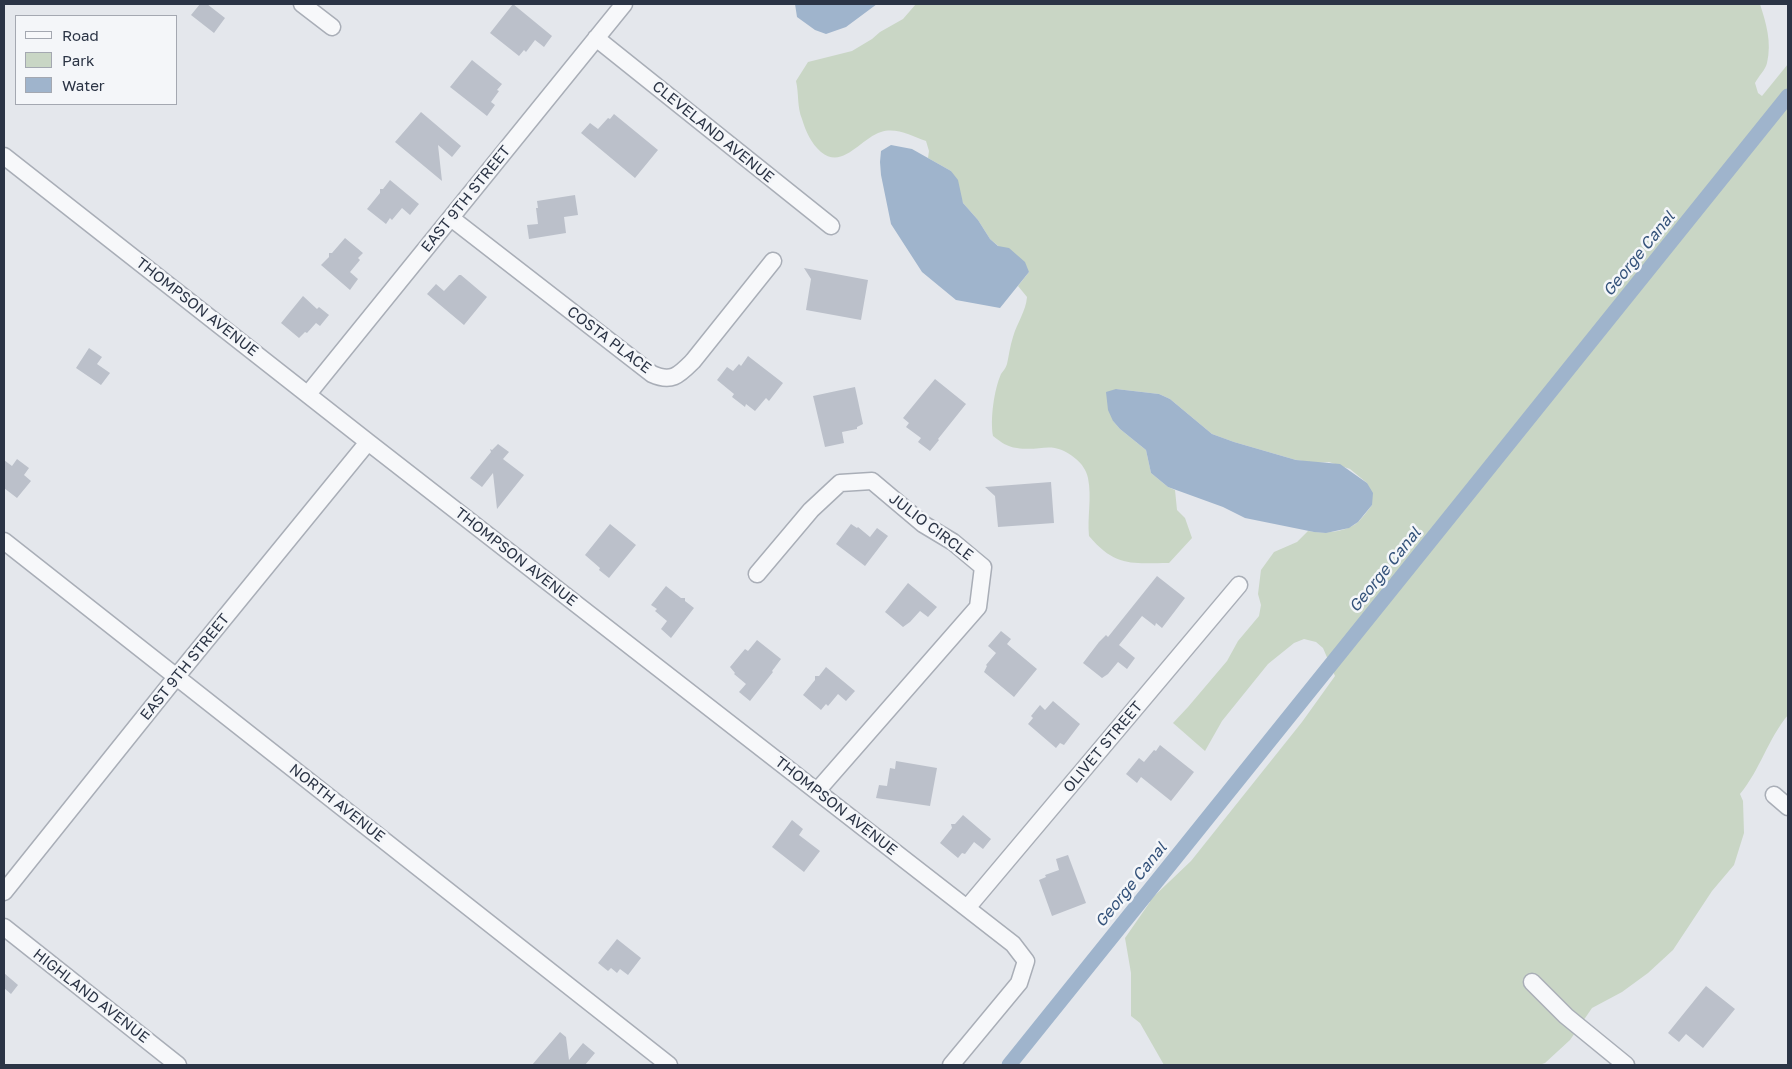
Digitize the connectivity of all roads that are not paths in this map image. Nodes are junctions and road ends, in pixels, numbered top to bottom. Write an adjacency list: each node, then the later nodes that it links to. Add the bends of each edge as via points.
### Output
1 (302, 4): 3 (street)
2 (624, 4): 4 (street, EAST 9TH STREET)
3 (332, 27)
4 (596, 38): 6 (street, EAST 9TH STREET); 7 (street, CLEVELAND AVENUE)
5 (4, 156): 9 (street, THOMPSON AVENUE)
6 (451, 218): 8 (street, COSTA PLACE, via 652,374 662,378 680,374 693,361); 9 (street, EAST 9TH STREET)
7 (831, 226)
8 (772, 261)
9 (308, 394): 10 (street, THOMPSON AVENUE)
10 (368, 442): 14 (street, EAST 9TH STREET); 15 (street, THOMPSON AVENUE)
11 (4, 541): 14 (street, NORTH AVENUE)
12 (757, 574): 15 (street, JULIO CIRCLE, via 811,510 840,484 872,481 923,524 953,542 983,567 978,607)
13 (1239, 585): 19 (street, OLIVET STREET)
14 (177, 676): 18 (street, EAST 9TH STREET); 23 (street, NORTH AVENUE)
15 (817, 791): 19 (street, THOMPSON AVENUE)
16 (1774, 795): 17 (street)
17 (1788, 807)
18 (4, 892)
19 (967, 908): 24 (street, THOMPSON AVENUE, via 1013,944 1026,961 1019,982)
20 (4, 928): 22 (street, HIGHLAND AVENUE)
21 (1532, 982): 25 (street, via 1566,1016)
22 (178, 1065)
23 (669, 1065)
24 (951, 1065)
25 (1626, 1065)

